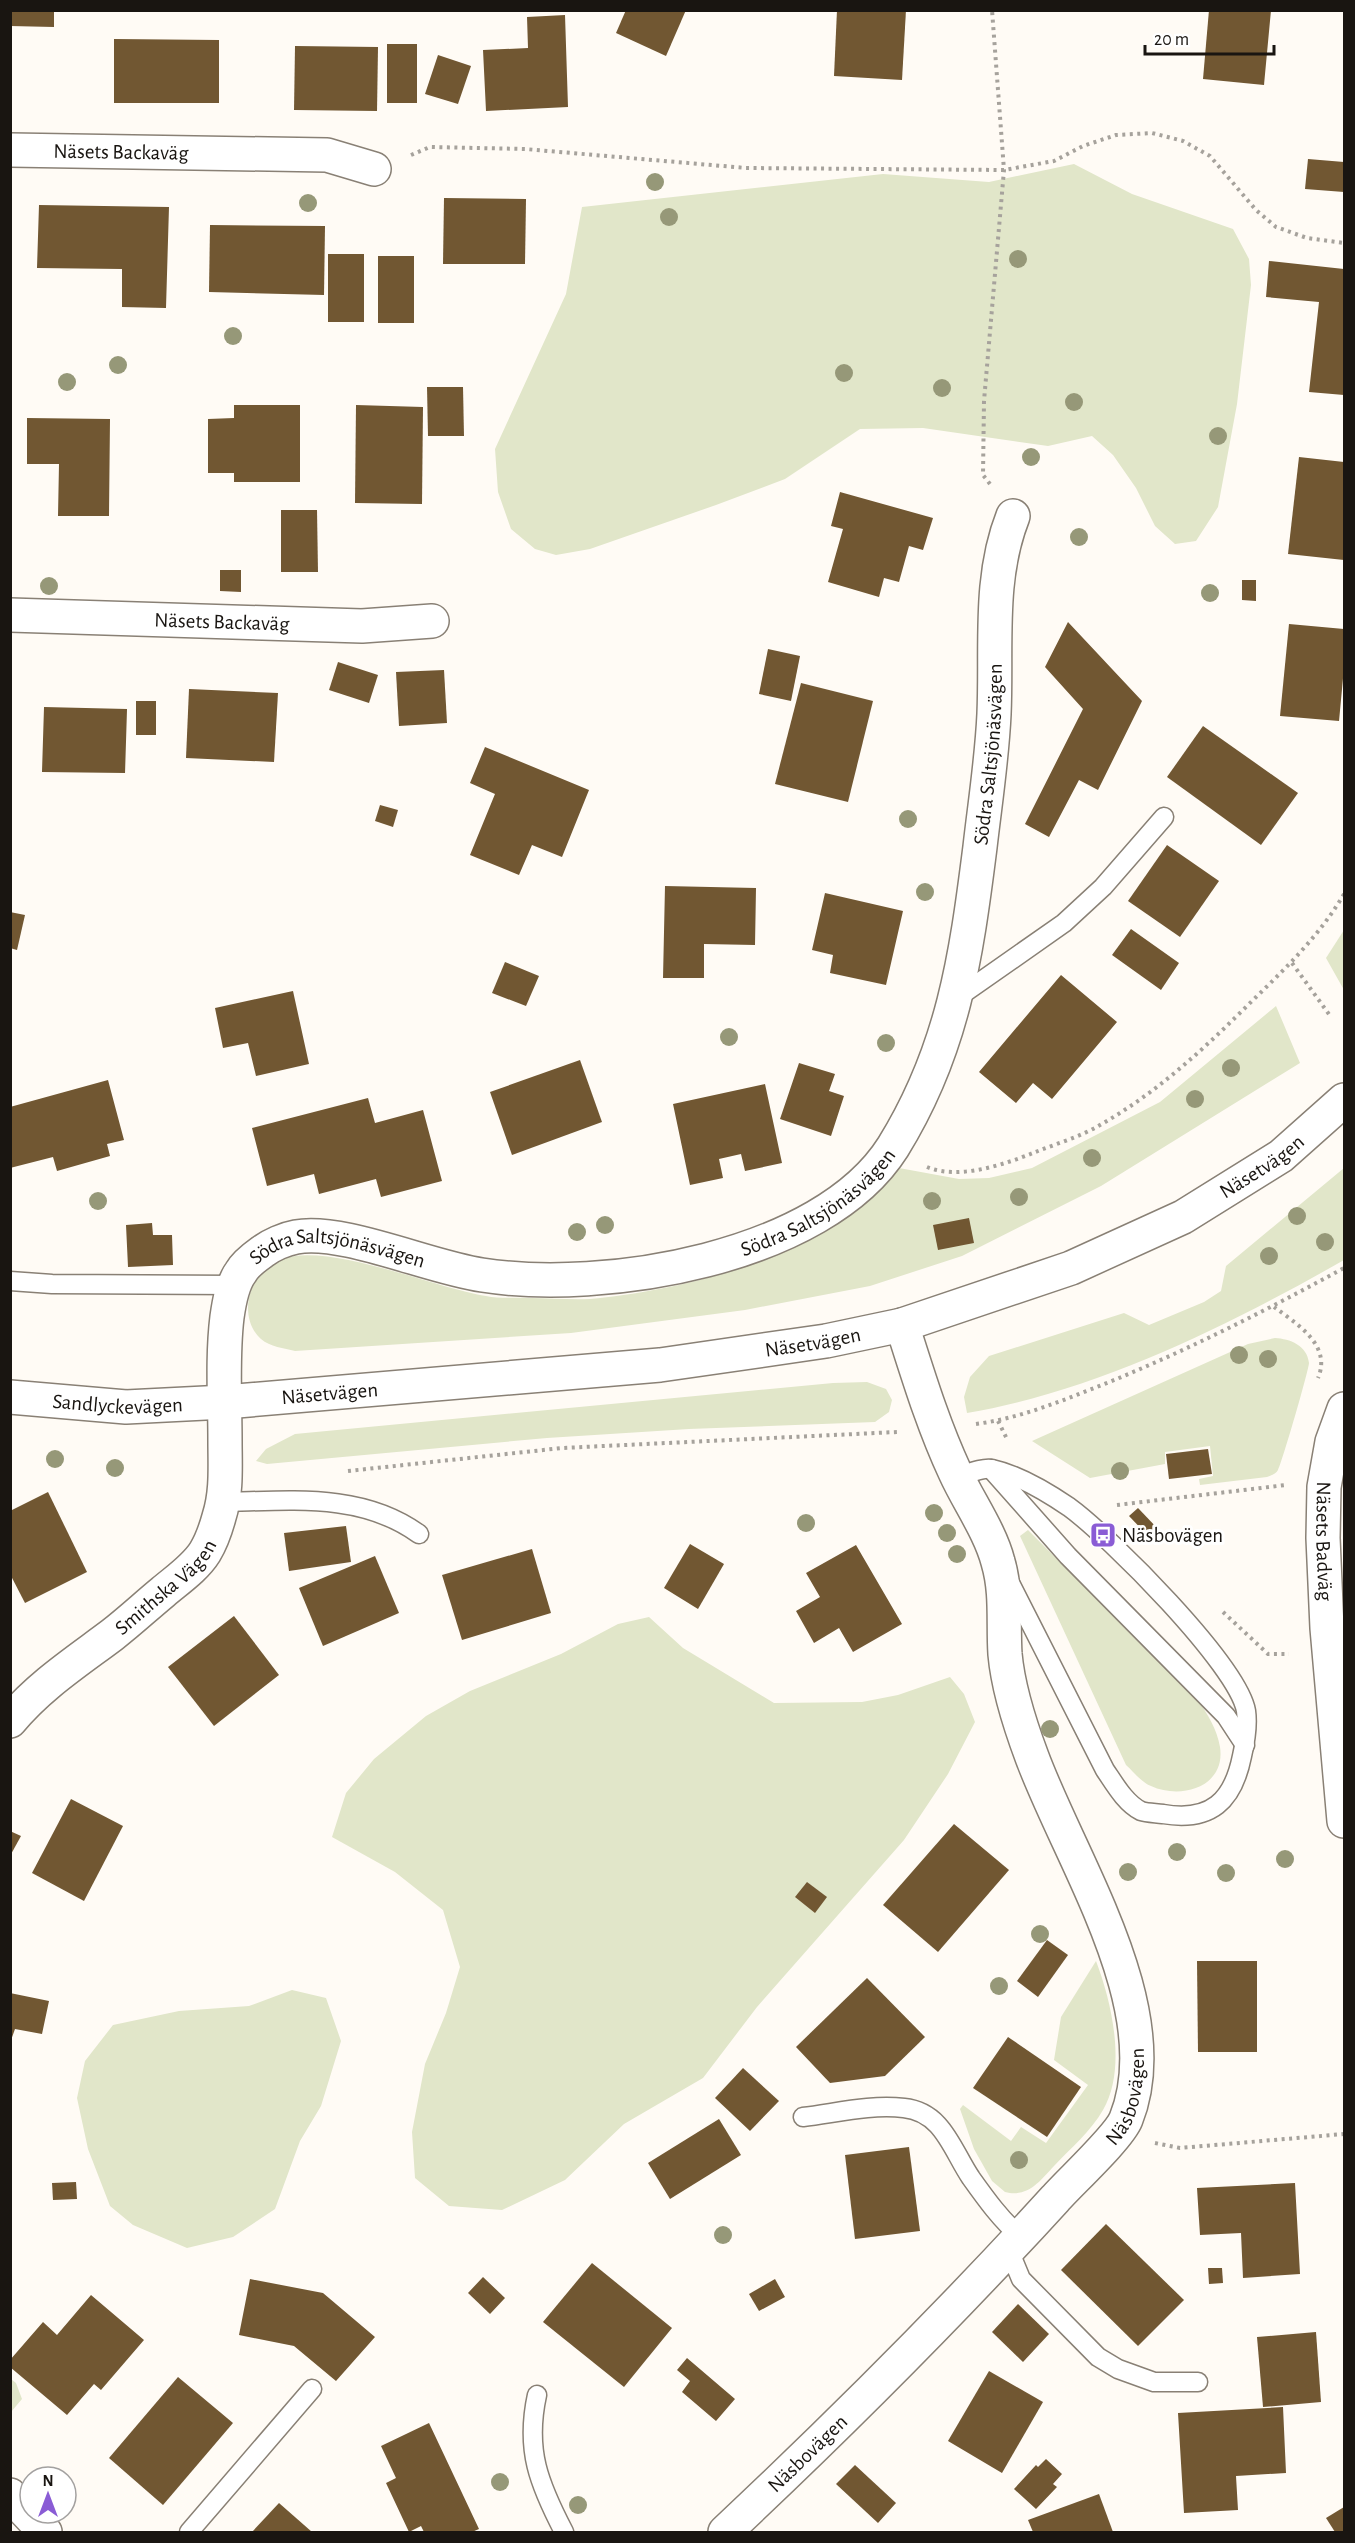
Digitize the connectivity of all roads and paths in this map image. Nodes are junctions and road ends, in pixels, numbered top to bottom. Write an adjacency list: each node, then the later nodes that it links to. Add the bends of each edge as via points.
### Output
1 (992, 10): 4 (path)
2 (10, 150): 3 (street, Näsets Backaväg, via 327,155)
3 (374, 169): 4 (path, via 430,147 525,149 747,168)
4 (1004, 170): 5 (path, via 1054,161 1116,135 1152,133 1183,141 1210,156 1256,210 1276,227 1306,238); 6 (path, via 984,401 983,474)
5 (1344, 243)
6 (1013, 516): 12 (street, Södra Saltsjönäsvägen, via 1001,546 995,591 994,715 989,771)
7 (10, 615): 8 (street, Näsets Backaväg, via 362,626)
8 (432, 621)
9 (1164, 817): 12 (lane, via 1103,887 1064,923)
10 (1344, 894): 11 (path, via 1335,911)
11 (1292, 963): 13 (path); 15 (path, via 1164,1083 1099,1126 1015,1161 981,1169 937,1171)
12 (957, 998): 15 (street, Södra Saltsjönäsvägen, via 927,1082)
13 (1331, 1017)
14 (1344, 1100): 20 (street, Näsetvägen, via 1281,1155 1183,1217 1071,1268)
15 (891, 1150): 18 (street, Södra Saltsjönäsvägen, via 864,1181 829,1209 792,1230 747,1248 638,1274 535,1280 483,1276 314,1235 292,1237 264,1250 240,1272)
16 (1344, 1268): 19 (path)
17 (10, 1281): 18 (lane)
18 (235, 1285): 23 (street, Södra Saltsjönäsvägen, via 224,1348)
19 (1274, 1307): 21 (path, via 1310,1335 1321,1353); 25 (path, via 1159,1362 1046,1407)
20 (902, 1325): 23 (street, Näsetvägen, via 826,1341 660,1365); 26 (street, Näsbovägen)
21 (1316, 1384)
22 (10, 1397): 23 (street, Sandlyckevägen, via 126,1407)
23 (225, 1402): 32 (street, Smithska Vägen)
24 (1344, 1409): 40 (street, Näsets Badväg, via 1332,1442 1324,1487 1323,1538)
25 (998, 1421): 26 (path); 27 (path)
26 (936, 1430): 29 (path, via 562,1449); 30 (street, Näsbovägen)
27 (1008, 1441)
28 (990, 1468): 30 (lane); 39 (lane, via 1068,1556 1226,1716); 39 (lane, via 1038,1487 1070,1508 1103,1535 1181,1616 1232,1678 1246,1711)
29 (342, 1472)
30 (957, 1477): 35 (street, Näsbovägen)
31 (1289, 1495): 33 (path, via 1291,1485 1109,1506)
32 (222, 1502): 34 (lane, via 304,1500 350,1504 381,1513); 38 (street, Smithska Vägen, via 205,1552 189,1569 117,1631 51,1680)
33 (1117, 1514)
34 (418, 1534)
35 (998, 1560): 39 (lane, via 1105,1770 1140,1811 1193,1815 1220,1804 1234,1788); 42 (street, Näsbovägen, via 1004,1595 1005,1658 1014,1700 1032,1757 1106,1927 1135,2022 1135,2089)
36 (1218, 1607): 37 (path, via 1268,1654)
37 (1295, 1654)
38 (10, 1721)
39 (1245, 1745)
40 (1344, 1821)
41 (803, 2117): 44 (lane, via 874,2108 905,2108 927,2115 945,2132)
42 (1124, 2124): 43 (path, via 1158,2145 1180,2148); 44 (street, Näsbovägen)
43 (1344, 2134)
44 (1015, 2244): 45 (lane, via 1021,2279 1098,2357 1154,2382); 52 (street, Näsbovägen)
45 (1198, 2382)
46 (312, 2389): 50 (lane)
47 (537, 2395): 51 (lane, via 531,2425 534,2456 548,2502)
48 (10, 2495): 49 (street)
49 (45, 2532)
50 (189, 2532)
51 (564, 2532)
52 (725, 2532)

